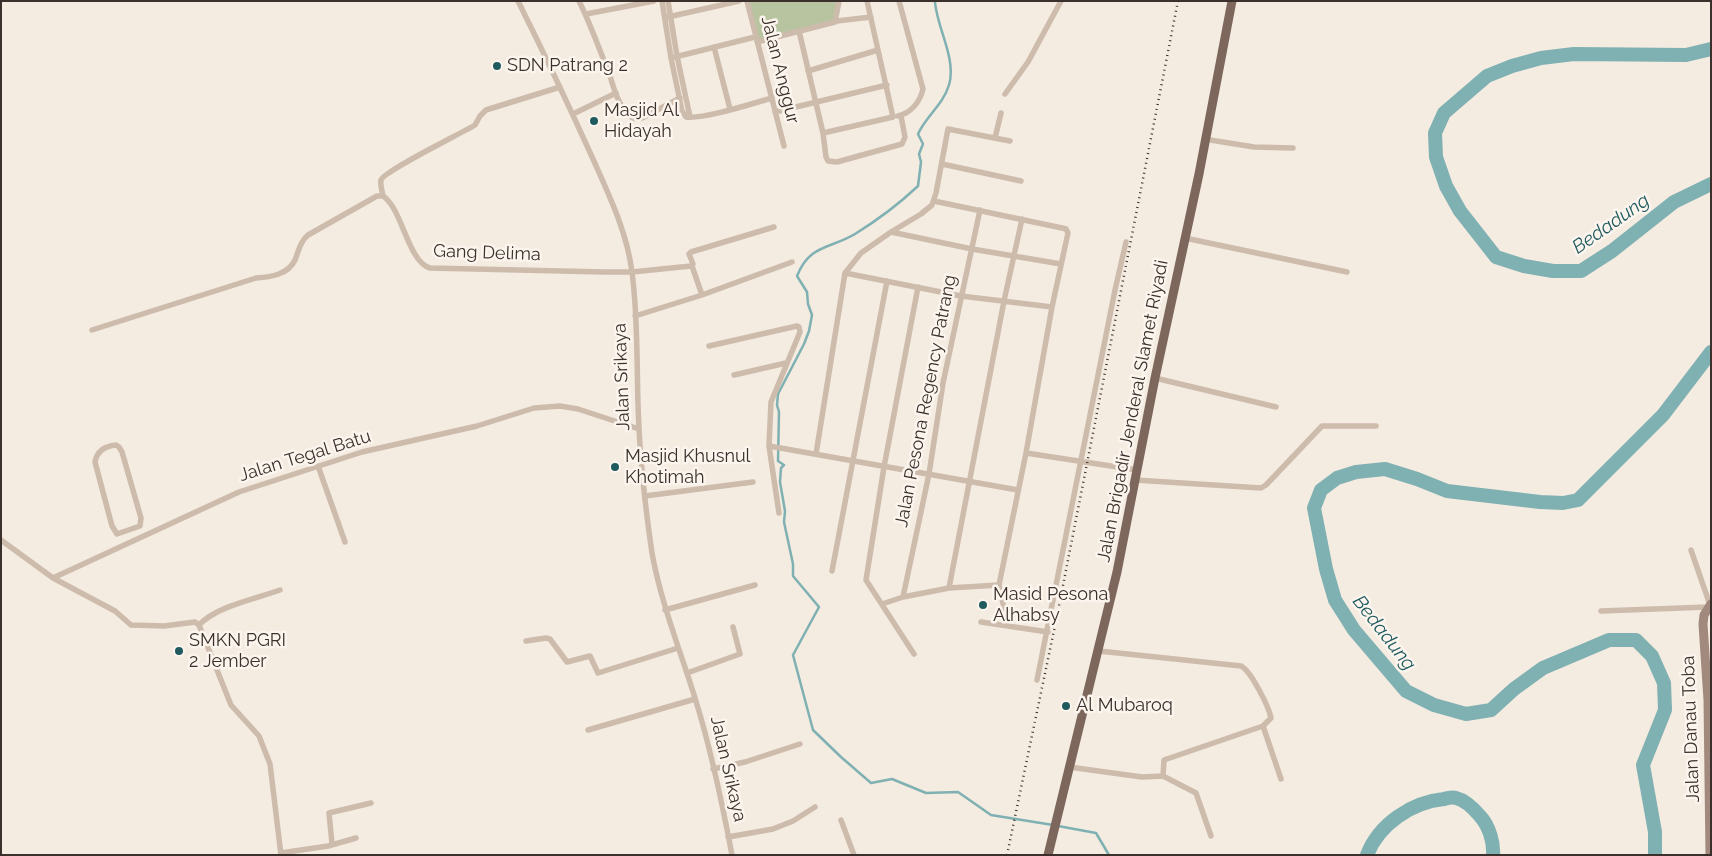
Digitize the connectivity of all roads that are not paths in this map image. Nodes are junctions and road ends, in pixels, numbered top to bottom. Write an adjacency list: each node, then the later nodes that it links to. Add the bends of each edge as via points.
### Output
1 (518, 1): 25 (street, Jalan Srikaya)
2 (579, 1): 13 (street)
3 (654, 1): 13 (street)
4 (662, 1): 14 (street)
5 (668, 1): 14 (street)
6 (739, 1): 14 (street)
7 (747, 1): 18 (street, Jalan Anggur)
8 (840, 1): 16 (street)
9 (867, 1): 15 (street)
10 (898, 1): 35 (street, via 923,89 920,99)
11 (1061, 1): 27 (street, via 1028,62)
12 (1232, 1): 40 (main road, Jalan Brigadir Jenderal Slamet Riyadi)
13 (586, 14): 26 (street)
14 (667, 17): 21 (street); 22 (street)
15 (871, 18): 16 (street); 20 (street)
16 (836, 21): 17 (street)
17 (798, 32): 18 (street); 23 (street)
18 (756, 40): 19 (street); 29 (street, Jalan Anggur)
19 (714, 47): 21 (street); 31 (street)
20 (878, 50): 23 (street); 24 (street)
21 (677, 56): 22 (street); 36 (street)
22 (671, 58): 28 (street)
23 (808, 71): 30 (street)
24 (887, 85): 30 (street); 37 (street)
25 (560, 87): 34 (street, Jalan Srikaya); 46 (street, via 486,110 475,126 384,177 381,182)
26 (616, 93): 28 (street, via 628,114 637,119); 34 (street)
27 (1005, 94)
28 (680, 98): 36 (street, via 683,114)
29 (772, 98): 31 (street); 32 (street, Jalan Anggur)
30 (816, 102): 32 (street); 38 (street)
31 (730, 109): 36 (street)
32 (775, 112): 42 (street, Jalan Anggur)
33 (1001, 113): 39 (street)
34 (573, 114): 59 (street, Jalan Srikaya, via 622,228)
35 (901, 116): 37 (street); 38 (street, via 905,139 902,144 837,162 827,159)
36 (690, 117)
37 (893, 117): 38 (street)
38 (823, 133)
39 (995, 138): 41 (street); 44 (street, via 948,129)
40 (1204, 139): 43 (street, via 1254,147); 52 (main road, Jalan Brigadir Jenderal Slamet Riyadi)
41 (1010, 141)
42 (784, 146)
43 (1292, 148)
44 (942, 164): 45 (street); 47 (street)
45 (1021, 181)
46 (383, 196): 59 (street, Gang Delima, via 390,203 421,262 428,268); 69 (street, via 377,196 308,235 302,240 294,262 273,277 256,278)
47 (934, 201): 48 (street); 51 (street, via 930,207)
48 (980, 210): 49 (street); 54 (street, Jalan Pesona Regency Patrang)
49 (1022, 218): 55 (street); 57 (street, via 1067,230)
50 (774, 227): 58 (street, via 691,252)
51 (891, 232): 54 (street); 61 (street, via 861,253)
52 (1185, 238): 60 (street); 73 (main road, Jalan Brigadir Jenderal Slamet Riyadi)
53 (1126, 242): 81 (street)
54 (972, 249): 55 (street); 65 (street, Jalan Pesona Regency Patrang)
55 (1014, 256): 57 (street); 66 (street)
56 (792, 262): 64 (street)
57 (1061, 264): 67 (street)
58 (692, 266): 59 (street); 64 (street)
59 (632, 272): 68 (street, Jalan Srikaya)
60 (1347, 272)
61 (845, 273): 62 (street); 79 (street)
62 (887, 281): 63 (street); 80 (street)
63 (918, 287): 65 (street); 83 (street)
64 (702, 295): 68 (street)
65 (961, 296): 66 (street); 85 (street, Jalan Pesona Regency Patrang)
66 (1004, 302): 67 (street); 87 (street)
67 (1052, 307): 78 (street)
68 (635, 316): 76 (street, Jalan Srikaya)
69 (92, 330)
70 (709, 346): 71 (street, via 800,327)
71 (786, 363): 72 (street); 77 (street, via 771,398)
72 (734, 375)
73 (1154, 378): 74 (street); 84 (main road, Jalan Brigadir Jenderal Slamet Riyadi)
74 (1276, 407)
75 (1376, 426): 86 (street, via 1322,426 1266,485 1256,489)
76 (639, 429): 82 (street, Jalan Tegal Batu, via 578,409 544,406); 90 (street, Jalan Srikaya)
77 (771, 446): 79 (street); 91 (street)
78 (1026, 453): 81 (street); 89 (street)
79 (816, 454): 80 (street)
80 (852, 461): 83 (street); 97 (street)
81 (1080, 462): 84 (street); 112 (street)
82 (318, 466): 94 (street, Jalan Tegal Batu, via 239,492); 95 (street)
83 (884, 467): 85 (street); 104 (street, via 866,580)
84 (1137, 470): 86 (main road, Jalan Brigadir Jenderal Slamet Riyadi)
85 (929, 474): 87 (street); 103 (street, Jalan Pesona Regency Patrang)
86 (1135, 480): 115 (main road, Jalan Brigadir Jenderal Slamet Riyadi)
87 (969, 481): 89 (street); 101 (street)
88 (753, 482): 90 (street)
89 (1018, 490): 100 (street)
90 (646, 496): 106 (street, Jalan Srikaya, via 652,554)
91 (779, 513)
92 (127, 530): 92 (street, via 117,534 112,526 95,464 99,452 116,445 121,449 141,518 140,526); 94 (street)
93 (1, 540): 98 (street)
94 (131, 542): 98 (street, Jalan Tegal Batu)
95 (345, 542)
96 (1691, 550): 105 (street)
97 (832, 570)
98 (53, 578): 110 (street, via 115,612 131,625 164,626 195,622)
99 (755, 585): 106 (street)
100 (999, 585): 101 (street); 108 (street)
101 (948, 588): 103 (street)
102 (280, 590): 110 (street, via 216,612)
103 (903, 597): 104 (street)
104 (882, 604): 116 (street)
105 (1709, 605): 107 (street); 123 (main road, Jalan Danau Toba, via 1703,624)
106 (665, 610): 114 (street, Jalan Srikaya)
107 (1601, 611)
108 (1006, 617)
109 (981, 622): 112 (street)
110 (199, 625): 135 (street, via 231,705 259,736 270,764)
111 (733, 627): 117 (street, via 740,654)
112 (1048, 632): 118 (street)
113 (526, 641): 114 (street, via 550,639 566,662 590,656 598,673)
114 (678, 648): 117 (street, Jalan Srikaya)
115 (1099, 651): 120 (street, via 1245,668 1271,715); 124 (main road, Jalan Brigadir Jenderal Slamet Riyadi)
116 (914, 654)
117 (687, 673): 119 (street, Jalan Srikaya)
118 (1037, 680)
119 (695, 699): 121 (street); 125 (street, Jalan Srikaya)
120 (1263, 726): 126 (street, via 1164,760); 127 (street)
121 (588, 730)
122 (800, 744): 125 (street)
123 (1710, 751): 139 (main road, Jalan Danau Toba)
124 (1069, 767): 126 (street, via 1142,778); 138 (main road, Jalan Brigadir Jenderal Slamet Riyadi)
125 (713, 770): 133 (street, Jalan Srikaya)
126 (1163, 776): 131 (street, via 1196,793)
127 (1281, 778)
128 (371, 802): 134 (street, via 329,813)
129 (815, 807): 133 (street, via 773,829)
130 (842, 820): 137 (street)
131 (1211, 836)
132 (356, 838): 134 (street)
133 (728, 838): 136 (street, Jalan Srikaya)
134 (332, 844): 135 (street)
135 (281, 854)
136 (732, 855)
137 (854, 855)
138 (1048, 855)
139 (1710, 855)

